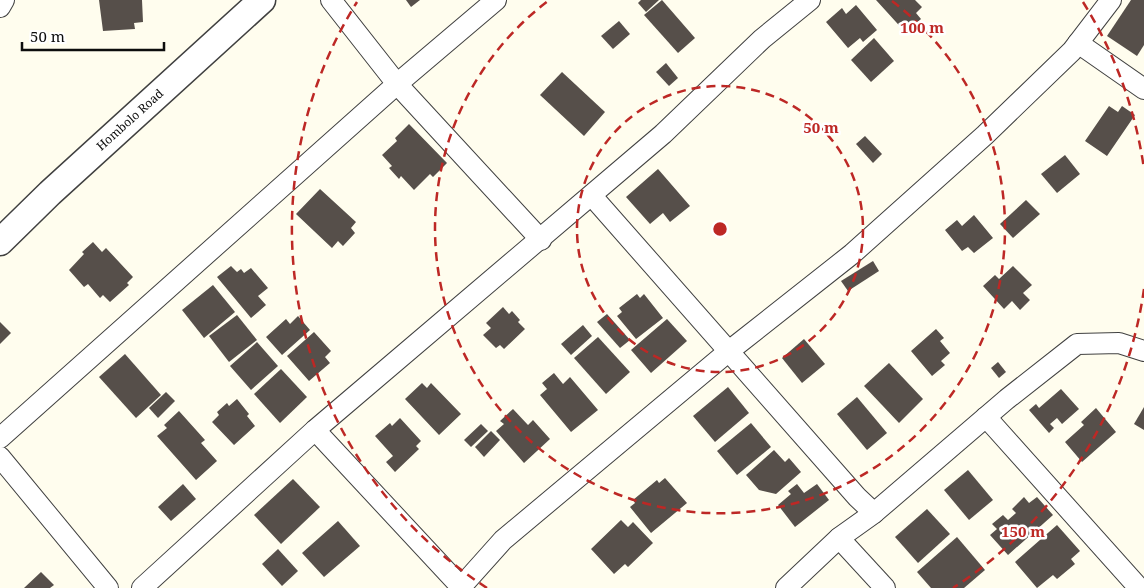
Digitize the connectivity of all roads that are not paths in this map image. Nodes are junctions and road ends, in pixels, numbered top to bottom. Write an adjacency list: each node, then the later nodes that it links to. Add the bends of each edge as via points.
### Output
1 (4, 0): 7 (street)
2 (262, 0): 13 (street, Hombolo Road, via 50,192)
3 (331, 0): 9 (street)
4 (496, 0): 9 (street)
5 (1111, 0): 8 (street)
6 (799, 3): 11 (street, via 663,134)
7 (0, 7)
8 (1078, 43): 10 (street); 14 (street, via 852,254)
9 (397, 84): 12 (street); 18 (street)
10 (1144, 89)
11 (592, 196): 12 (street); 14 (street)
12 (541, 240): 17 (street)
13 (0, 242)
14 (729, 351): 20 (street, via 856,497); 22 (street, via 502,540)
15 (1144, 351): 16 (street, via 1119,343 1077,344)
16 (986, 417): 20 (street); 27 (street)
17 (315, 430): 22 (street); 24 (street)
18 (0, 438)
19 (0, 457): 23 (street)
20 (874, 513): 21 (street)
21 (840, 538): 25 (street); 26 (street)
22 (462, 587)
23 (108, 588)
24 (142, 588)
25 (786, 588)
26 (885, 588)
27 (1139, 588)

